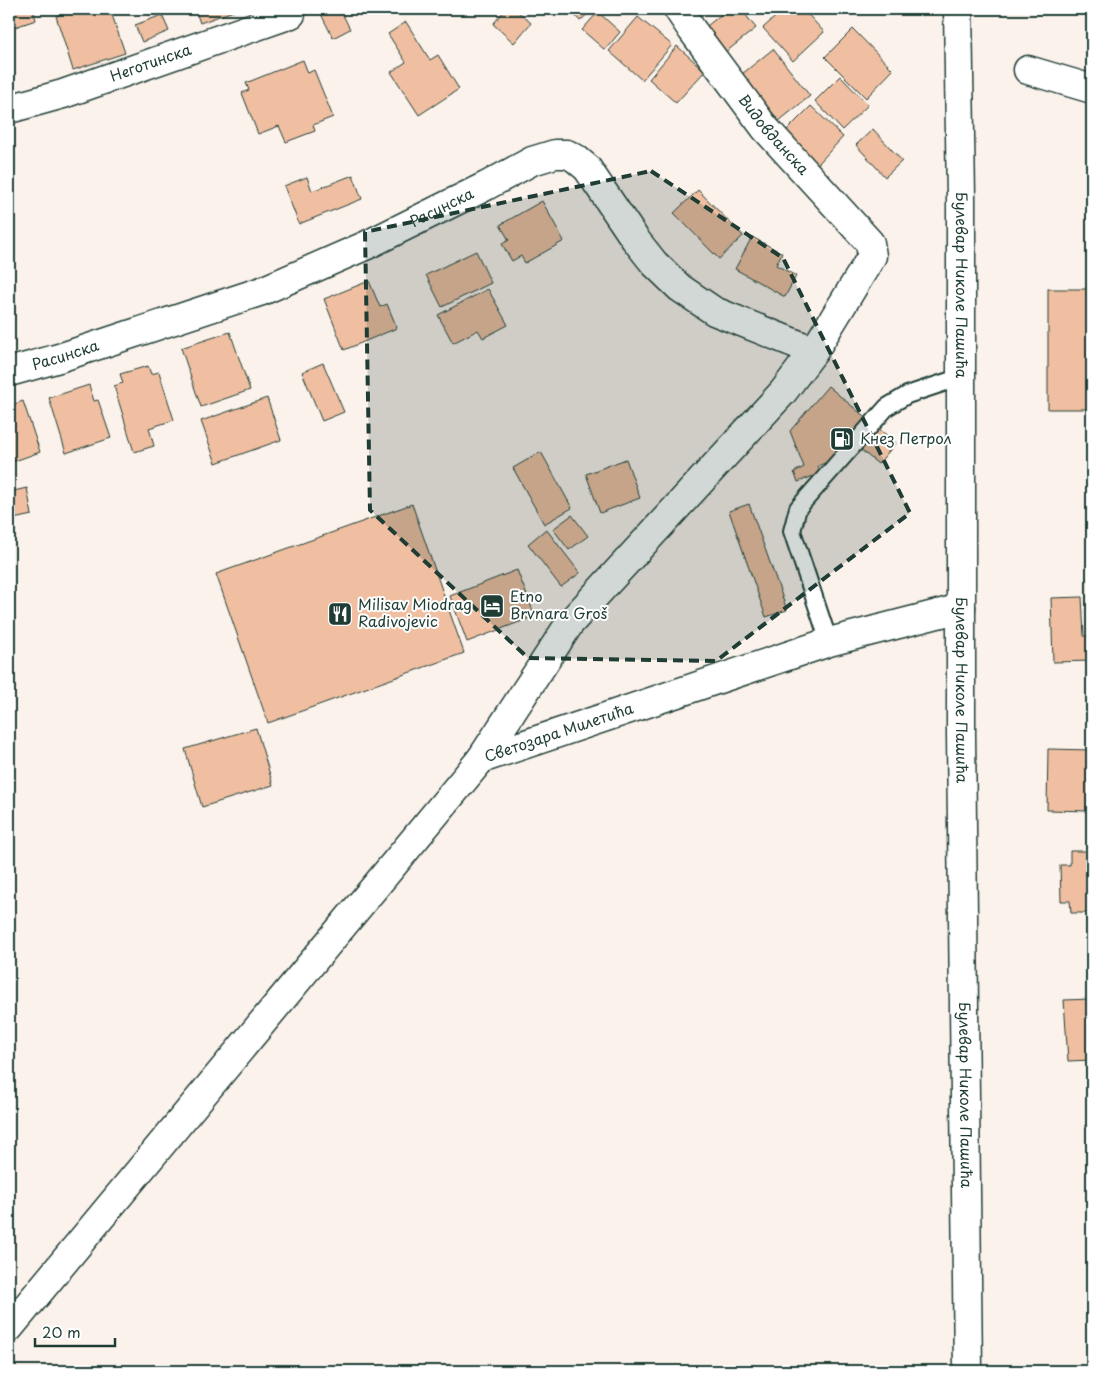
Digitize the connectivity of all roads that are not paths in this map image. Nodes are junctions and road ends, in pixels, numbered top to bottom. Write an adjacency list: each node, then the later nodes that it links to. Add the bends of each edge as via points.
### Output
1 (678, 9): 7 (street, Видовданска, via 765,128 870,244)
2 (958, 9): 10 (street, Булевар Николе Пашића)
3 (292, 14): 6 (street, Неготинска, via 63,94)
4 (1028, 70): 5 (street)
5 (1092, 89)
6 (9, 109)
7 (872, 256): 8 (street, Светозара Милетића)
8 (814, 351): 9 (street, Расинска, via 714,311 680,288 635,239 587,168 567,154 555,154 532,161 367,245 262,291); 13 (street, Светозара Милетића, via 783,392 570,623)
9 (9, 372)
10 (961, 377): 11 (street, Булевар Николе Пашића); 12 (lane, via 906,395 887,408 798,508 792,531)
11 (961, 608): 12 (street, Светозара Милетића); 15 (street, Булевар Николе Пашића)
12 (829, 642): 13 (street, Светозара Милетића)
13 (481, 759): 14 (street)
14 (9, 1328)
15 (968, 1371)

